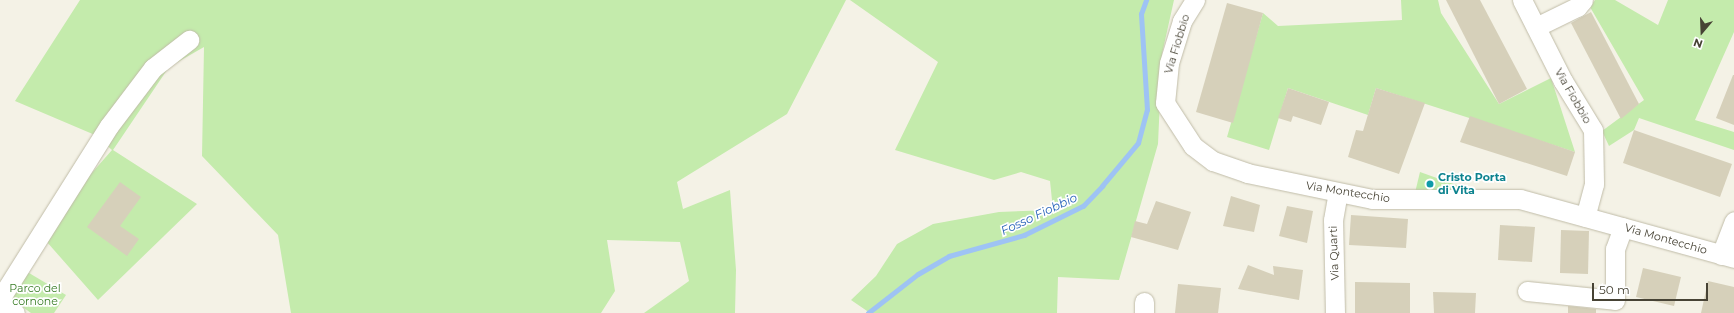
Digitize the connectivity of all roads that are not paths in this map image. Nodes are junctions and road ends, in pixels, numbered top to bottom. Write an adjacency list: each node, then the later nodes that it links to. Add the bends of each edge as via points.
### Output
1 (1195, 0): 6 (street, Via Fiobbio, via 1182,21)
2 (1522, 0): 4 (street, Via Fiobbio)
3 (1583, 0): 4 (street, via 1577,7)
4 (1536, 26): 8 (street, Via Fiobbio, via 1563,81 1593,130 1594,184)
5 (189, 40): 13 (street, via 152,68 109,126)
6 (1164, 92): 7 (street, Via Montecchio, via 1165,103 1179,128 1193,146 1214,161 1247,173)
7 (1338, 193): 8 (street, Via Montecchio, via 1412,201 1520,199); 15 (street, Via Quarti, via 1332,220)
8 (1585, 217): 10 (street, Via Montecchio)
9 (1734, 221): 11 (street)
10 (1623, 227): 11 (street, Via Montecchio); 12 (street, via 1615,249 1615,300)
11 (1728, 256)
12 (1527, 291)
13 (0, 300): 14 (street)
14 (15, 313)
15 (1335, 313)

